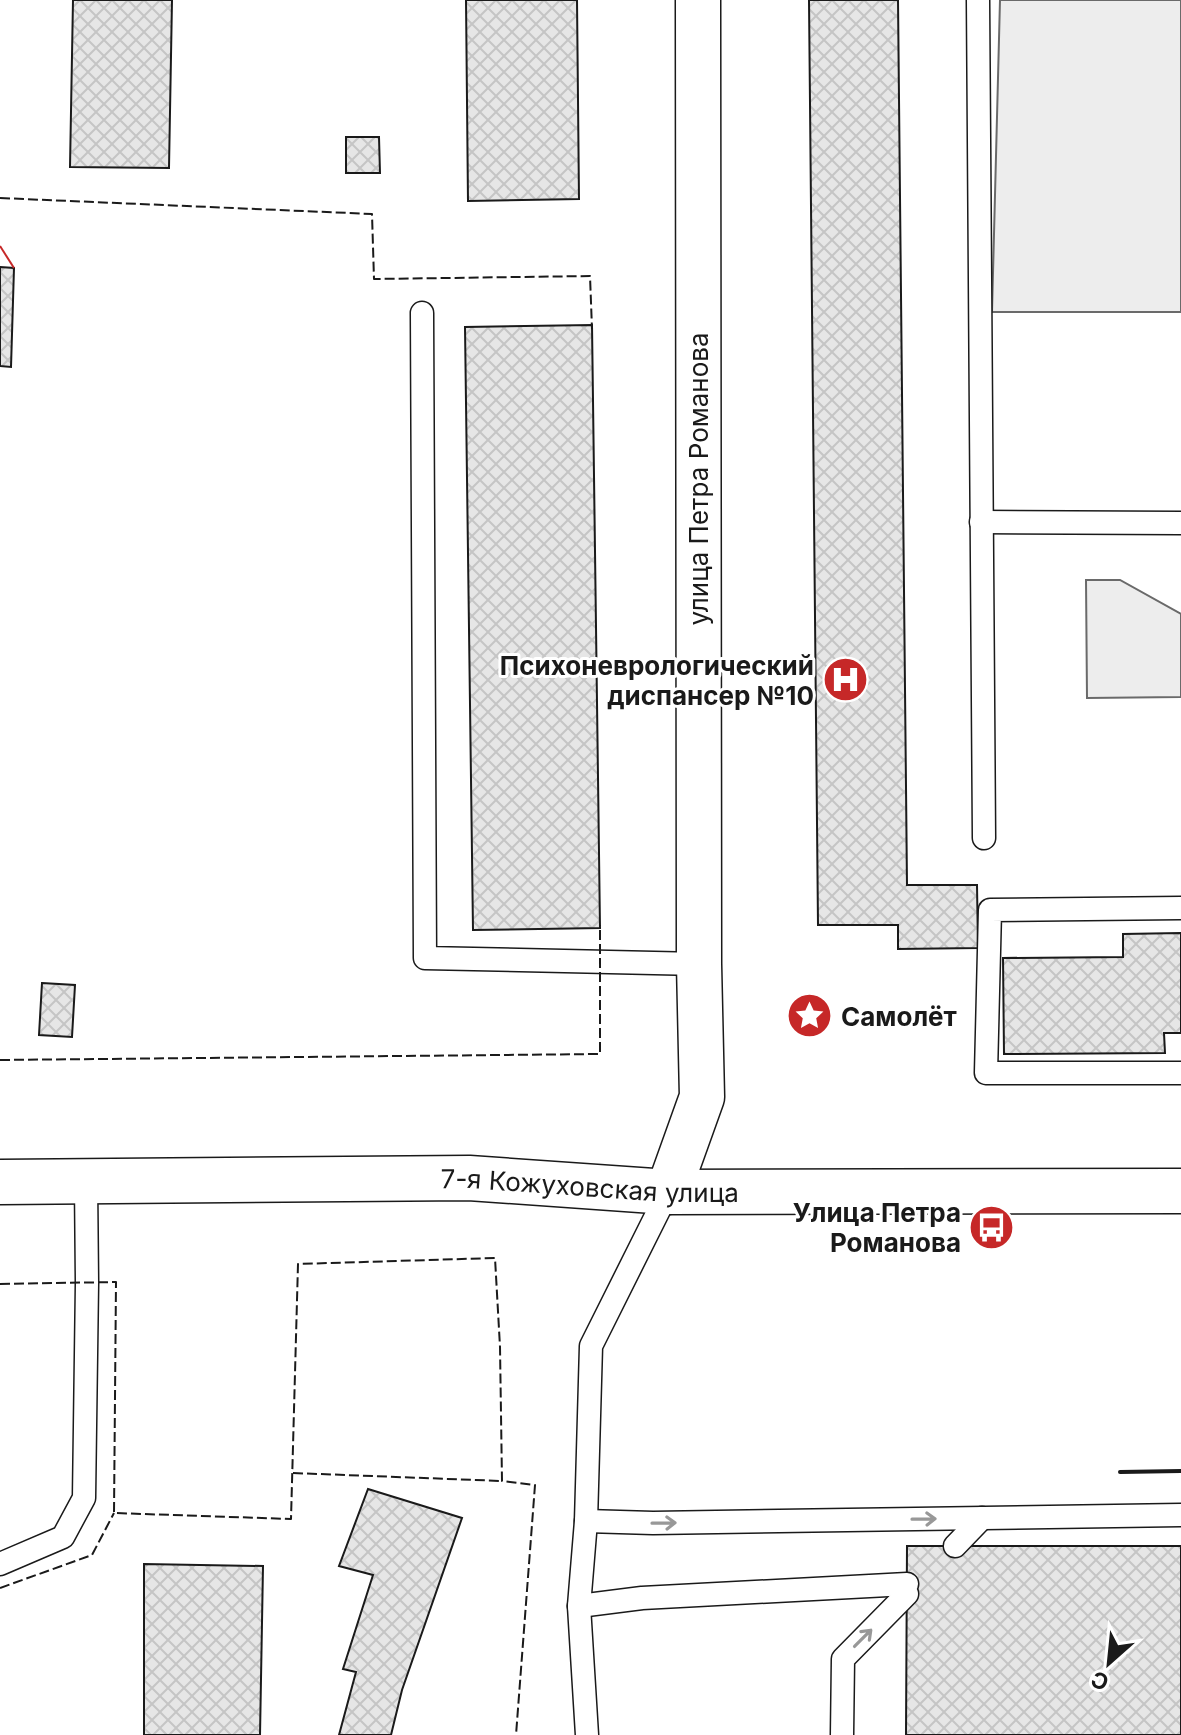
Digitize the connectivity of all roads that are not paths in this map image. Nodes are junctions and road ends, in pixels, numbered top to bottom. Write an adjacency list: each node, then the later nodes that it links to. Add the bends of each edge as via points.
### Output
1 (698, 0): 8 (street, улица Петра Романова)
2 (978, 0): 4 (lane)
3 (422, 313): 8 (lane, via 425,958)
4 (981, 522): 5 (lane); 6 (lane)
5 (1181, 523)
6 (984, 838)
7 (1181, 908): 9 (lane, via 990,910 986,1073)
8 (699, 964): 13 (street, улица Петра Романова, via 702,1097)
9 (1181, 1073)
10 (0, 1182): 11 (street, 7-я Кожуховская улица)
11 (86, 1182): 13 (street, 7-я Кожуховская улица, via 469,1178); 18 (lane, via 84,1498 63,1537)
12 (1181, 1191): 13 (street, 7-я Кожуховская улица)
13 (668, 1192): 16 (lane, via 591,1346)
14 (1181, 1515): 15 (lane)
15 (982, 1518): 16 (lane, one-way to 15); 17 (lane)
16 (586, 1521): 19 (lane)
17 (955, 1546)
18 (0, 1564)
19 (579, 1606): 20 (lane); 21 (lane, one-way to 19, via 843,1659 907,1589 642,1598)
20 (587, 1735)
21 (842, 1735)

